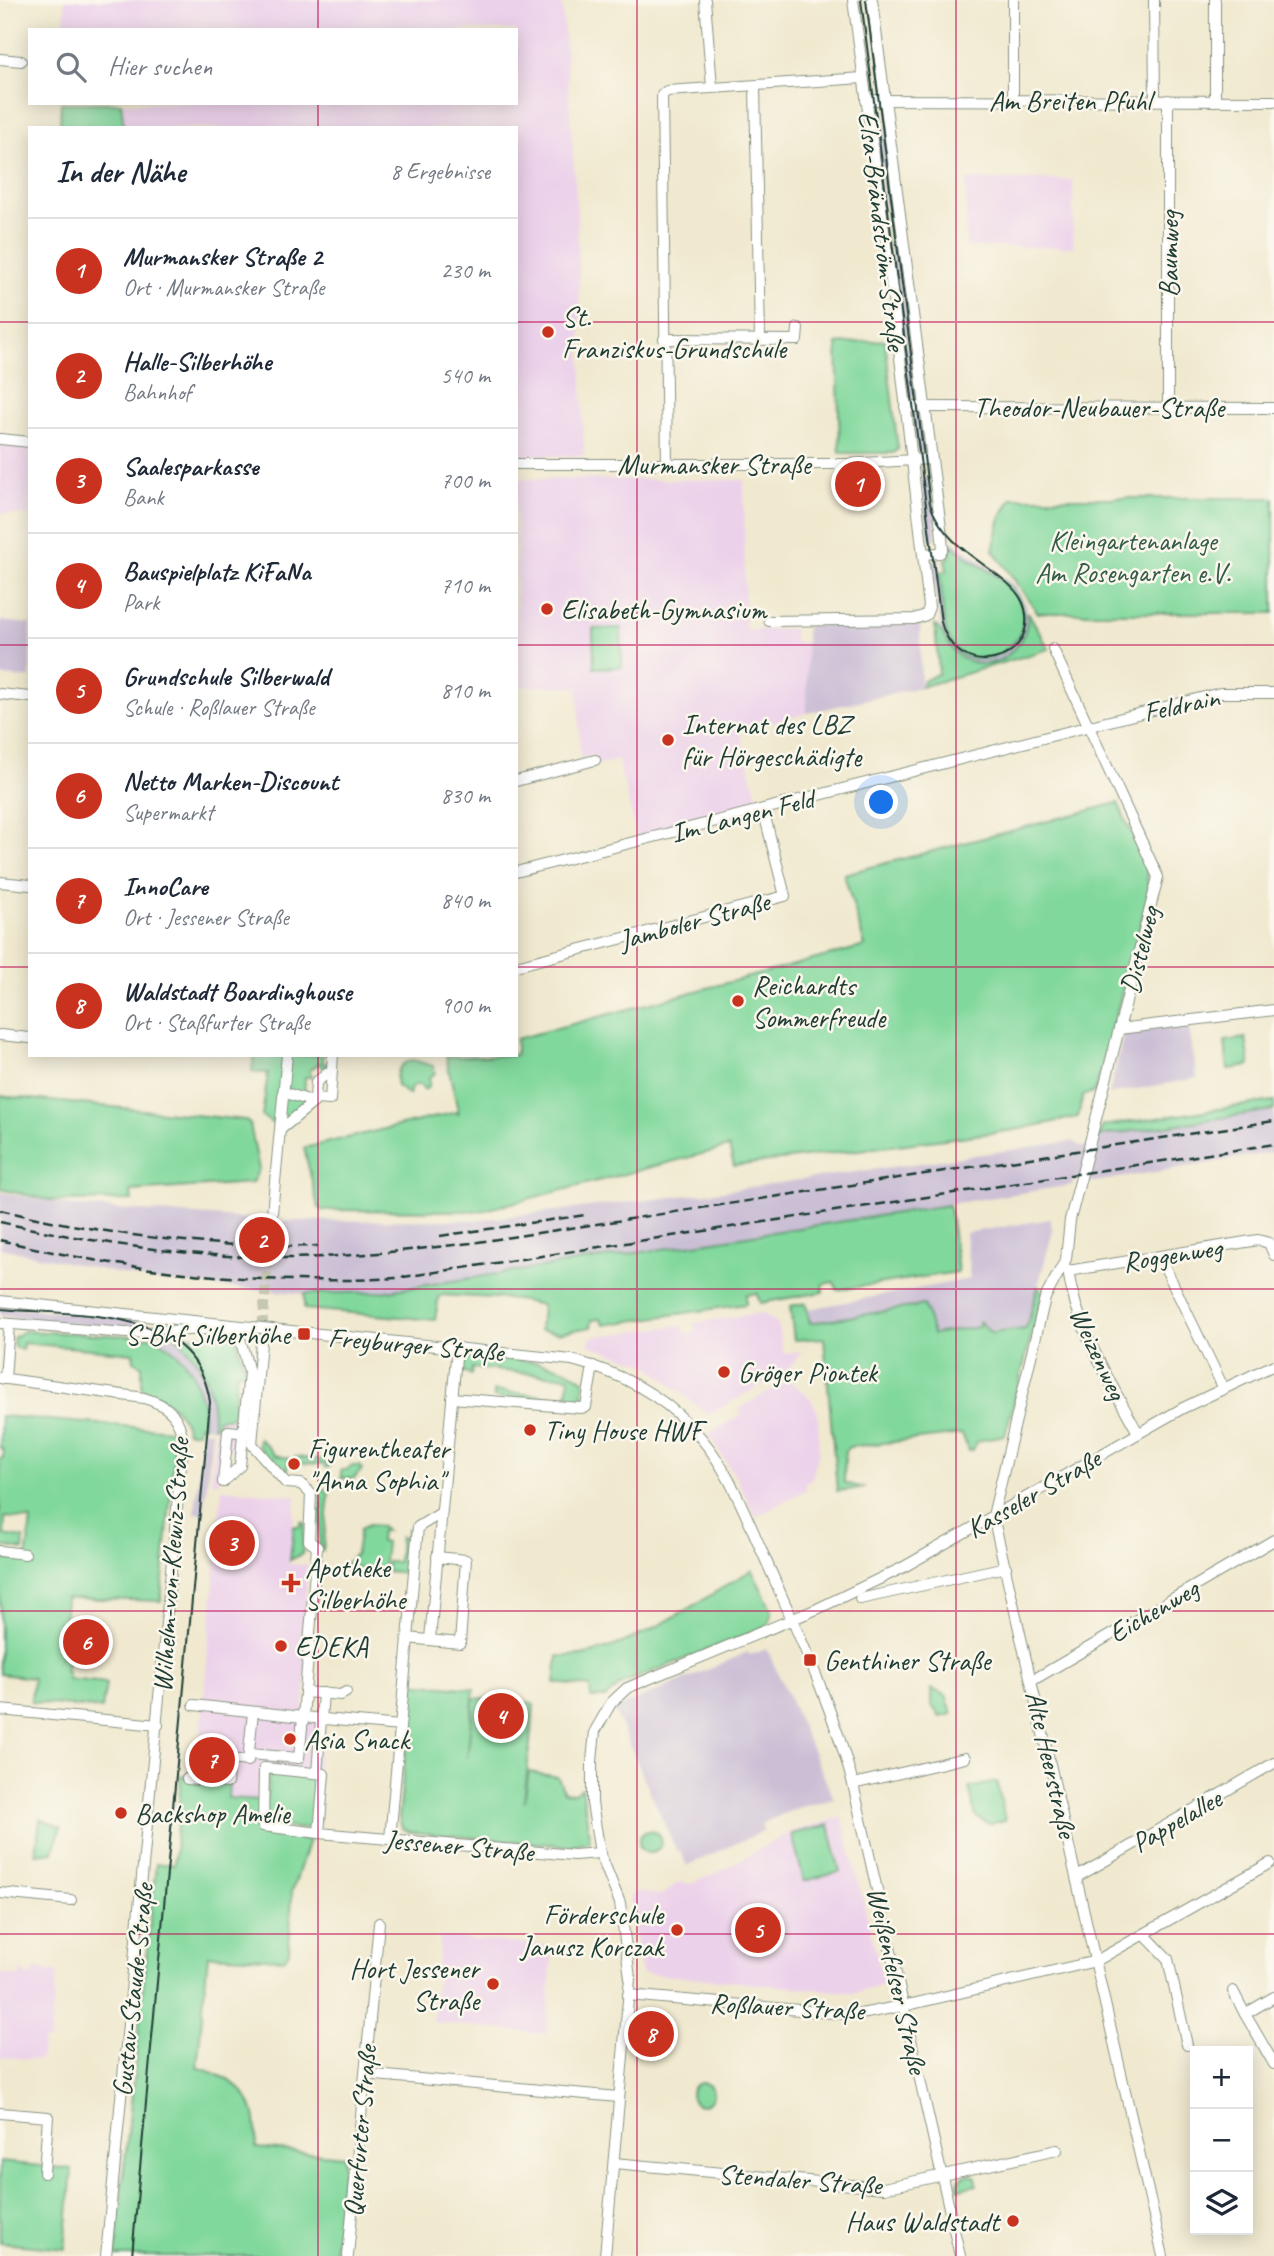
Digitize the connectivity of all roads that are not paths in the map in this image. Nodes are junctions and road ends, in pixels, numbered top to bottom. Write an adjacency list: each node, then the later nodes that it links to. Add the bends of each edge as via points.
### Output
1 (705, 0): 11 (street)
2 (853, 0): 9 (street, Elsa-Brändström-Straße)
3 (872, 0): 12 (street, Elsa-Brändström-Straße)
4 (1013, 0): 13 (street)
5 (1154, 0): 15 (street)
6 (1215, 0): 17 (street)
7 (0, 59): 8 (street)
8 (21, 61)
9 (863, 78): 10 (street); 14 (street, Elsa-Brändström-Straße)
10 (755, 86): 11 (street); 21 (street)
11 (712, 87): 20 (street, via 667,91 660,103)
12 (887, 99): 13 (street, Am Breiten Pfuhl); 14 (street, Am Breiten Pfuhl); 22 (street, Elsa-Brändström-Straße)
13 (1013, 99): 15 (street, Am Breiten Pfuhl)
14 (866, 100): 23 (street, Elsa-Brändström-Straße)
15 (1154, 100): 16 (street, Am Breiten Pfuhl)
16 (1168, 100): 17 (street, Am Breiten Pfuhl); 24 (street, Baumweg)
17 (1215, 101): 18 (street, Am Breiten Pfuhl)
18 (1274, 101)
19 (798, 328): 21 (street, via 797,340)
20 (664, 339): 21 (street); 31 (street)
21 (760, 340)
22 (924, 405): 23 (street, Theodor-Neubauer-Straße); 24 (street, Theodor-Neubauer-Straße); 28 (street, Elsa-Brändström-Straße)
23 (905, 407): 29 (street, Elsa-Brändström-Straße)
24 (1168, 407): 25 (street, Theodor-Neubauer-Straße)
25 (1274, 408)
26 (0, 439): 27 (street)
27 (28, 442)
28 (931, 459): 29 (street); 32 (street, Elsa-Brändström-Straße, via 943,548 940,553)
29 (912, 461): 31 (street, Murmansker Straße); 32 (street, Elsa-Brändström-Straße)
30 (518, 464): 31 (street, Murmansker Straße)
31 (667, 464)
32 (923, 554): 33 (street, Elsa-Brändström-Straße, via 929,603 922,617)
33 (769, 621)
34 (1054, 649): 38 (street, Distelweg)
35 (1274, 693): 38 (street, Feldrain, via 1220,693)
36 (0, 694): 37 (street)
37 (28, 696)
38 (1089, 726): 41 (street, Im Langen Feld); 47 (street, Distelweg, via 1158,877)
39 (595, 761): 40 (street)
40 (518, 780)
41 (763, 810): 42 (street, Im Langen Feld); 45 (street, Jamboler Straße, via 785,896)
42 (518, 871)
43 (0, 883): 44 (street)
44 (28, 885)
45 (518, 965)
46 (1274, 1010): 47 (street)
47 (1119, 1029): 58 (street, Distelweg, via 1070,1220)
48 (0, 1035): 49 (street)
49 (28, 1038)
50 (287, 1057): 53 (street)
51 (333, 1057): 52 (street)
52 (331, 1071)
53 (283, 1092): 54 (street); 54 (street, via 314,1102)
54 (280, 1130): 55 (street)
55 (271, 1224)
56 (1274, 1255): 57 (street, Roggenweg, via 1269,1243 1258,1240)
57 (1160, 1257): 58 (street, Roggenweg); 67 (street)
58 (1066, 1268): 70 (street, Weizenweg, via 1089,1341); 72 (street, Alte Heerstraße, via 1045,1298)
59 (0, 1301): 61 (street, Freyburger Straße, via 204,1320)
60 (5, 1323): 61 (street, Freyburger Straße, via 126,1333); 66 (street)
61 (237, 1328): 63 (street, Freyburger Straße); 69 (street, via 249,1372)
62 (261, 1342): 69 (street, via 262,1367)
63 (457, 1347): 64 (street, Freyburger Straße, via 537,1354); 68 (street)
64 (593, 1366): 68 (street, Freyburger Straße, via 586,1406 580,1408); 79 (street, Freyburger Straße, via 650,1392 703,1441 743,1508)
65 (1273, 1369): 67 (street, Kasseler Straße)
66 (2, 1378): 91 (street, Wilhelm-von-Klewiz-Straße, via 162,1403 175,1414 182,1429)
67 (1223, 1387): 70 (street, Kasseler Straße)
68 (452, 1398): 71 (street)
69 (248, 1432): 69 (street, via 240,1466 223,1482 228,1431); 84 (street, via 252,1444 286,1483 301,1484 311,1494 309,1541 317,1547)
70 (1138, 1433): 72 (street, Kasseler Straße)
71 (441, 1513): 76 (street); 80 (street, via 418,1527)
72 (993, 1516): 77 (street, Alte Heerstraße); 79 (street, Kasseler Straße, via 902,1568)
73 (1274, 1540): 82 (street, Eichenweg)
74 (0, 1551): 75 (street)
75 (25, 1554)
76 (437, 1557): 81 (street); 81 (street, via 466,1560 460,1643)
77 (1006, 1567): 78 (street); 82 (street, Alte Heerstraße)
78 (860, 1599)
79 (791, 1619): 98 (street, Weißenfelser Straße, via 830,1705); 101 (street, via 627,1688 611,1703 595,1731 592,1761 592,1803)
80 (407, 1638): 81 (street); 92 (street)
81 (430, 1639)
82 (1033, 1680): 103 (street, Alte Heerstraße)
83 (345, 1692): 85 (street)
84 (305, 1697): 85 (street); 89 (street)
85 (325, 1701): 90 (street)
86 (194, 1705): 88 (street)
87 (0, 1710): 91 (street)
88 (253, 1712): 89 (street); 93 (street)
89 (303, 1717): 90 (street); 93 (street, via 299,1758)
90 (322, 1718): 92 (street); 96 (street)
91 (158, 1725): 123 (street, Gustav-Staude-Straße)
92 (400, 1726): 100 (street)
93 (249, 1754): 97 (street, via 248,1761 229,1759 227,1783)
94 (965, 1758): 98 (street)
95 (1274, 1763): 103 (street, Pappelallee)
96 (317, 1773): 99 (street, via 324,1774); 99 (street, Jessener Straße, via 264,1768 261,1812 263,1826)
97 (187, 1779)
98 (853, 1784): 112 (street, Weißenfelser Straße)
99 (319, 1833): 100 (street, Jessener Straße)
100 (390, 1839): 101 (street, Jessener Straße, via 574,1855)
101 (600, 1853): 110 (street, via 620,1903 629,1953)
102 (1270, 1863): 107 (street)
103 (1077, 1877): 108 (street, Alte Heerstraße)
104 (0, 1893): 105 (street)
105 (71, 1900)
106 (379, 1923): 116 (street, Querfurter Straße)
107 (1145, 1935): 108 (street); 114 (street, via 1168,1959)
108 (1096, 1961): 112 (street, Roßlauer Straße); 127 (street, Alte Heerstraße)
109 (1233, 1991): 113 (street)
110 (628, 1995): 112 (street, Roßlauer Straße, via 856,2015); 117 (street)
111 (1274, 1997): 113 (street)
112 (904, 2006): 122 (street, Weißenfelser Straße)
113 (1245, 2014): 115 (street)
114 (1187, 2045)
115 (1274, 2064)
116 (365, 2074): 117 (street); 124 (street, Querfurter Straße)
117 (618, 2097): 120 (street)
118 (0, 2113): 121 (street, via 48,2117)
119 (1057, 2150): 122 (street)
120 (614, 2163): 122 (street, Stendaler Straße, via 884,2188); 125 (street)
121 (44, 2173)
122 (944, 2176): 126 (street, Weißenfelser Straße)
123 (106, 2256)
124 (348, 2256)
125 (605, 2256)
126 (960, 2256)
127 (1163, 2256)

